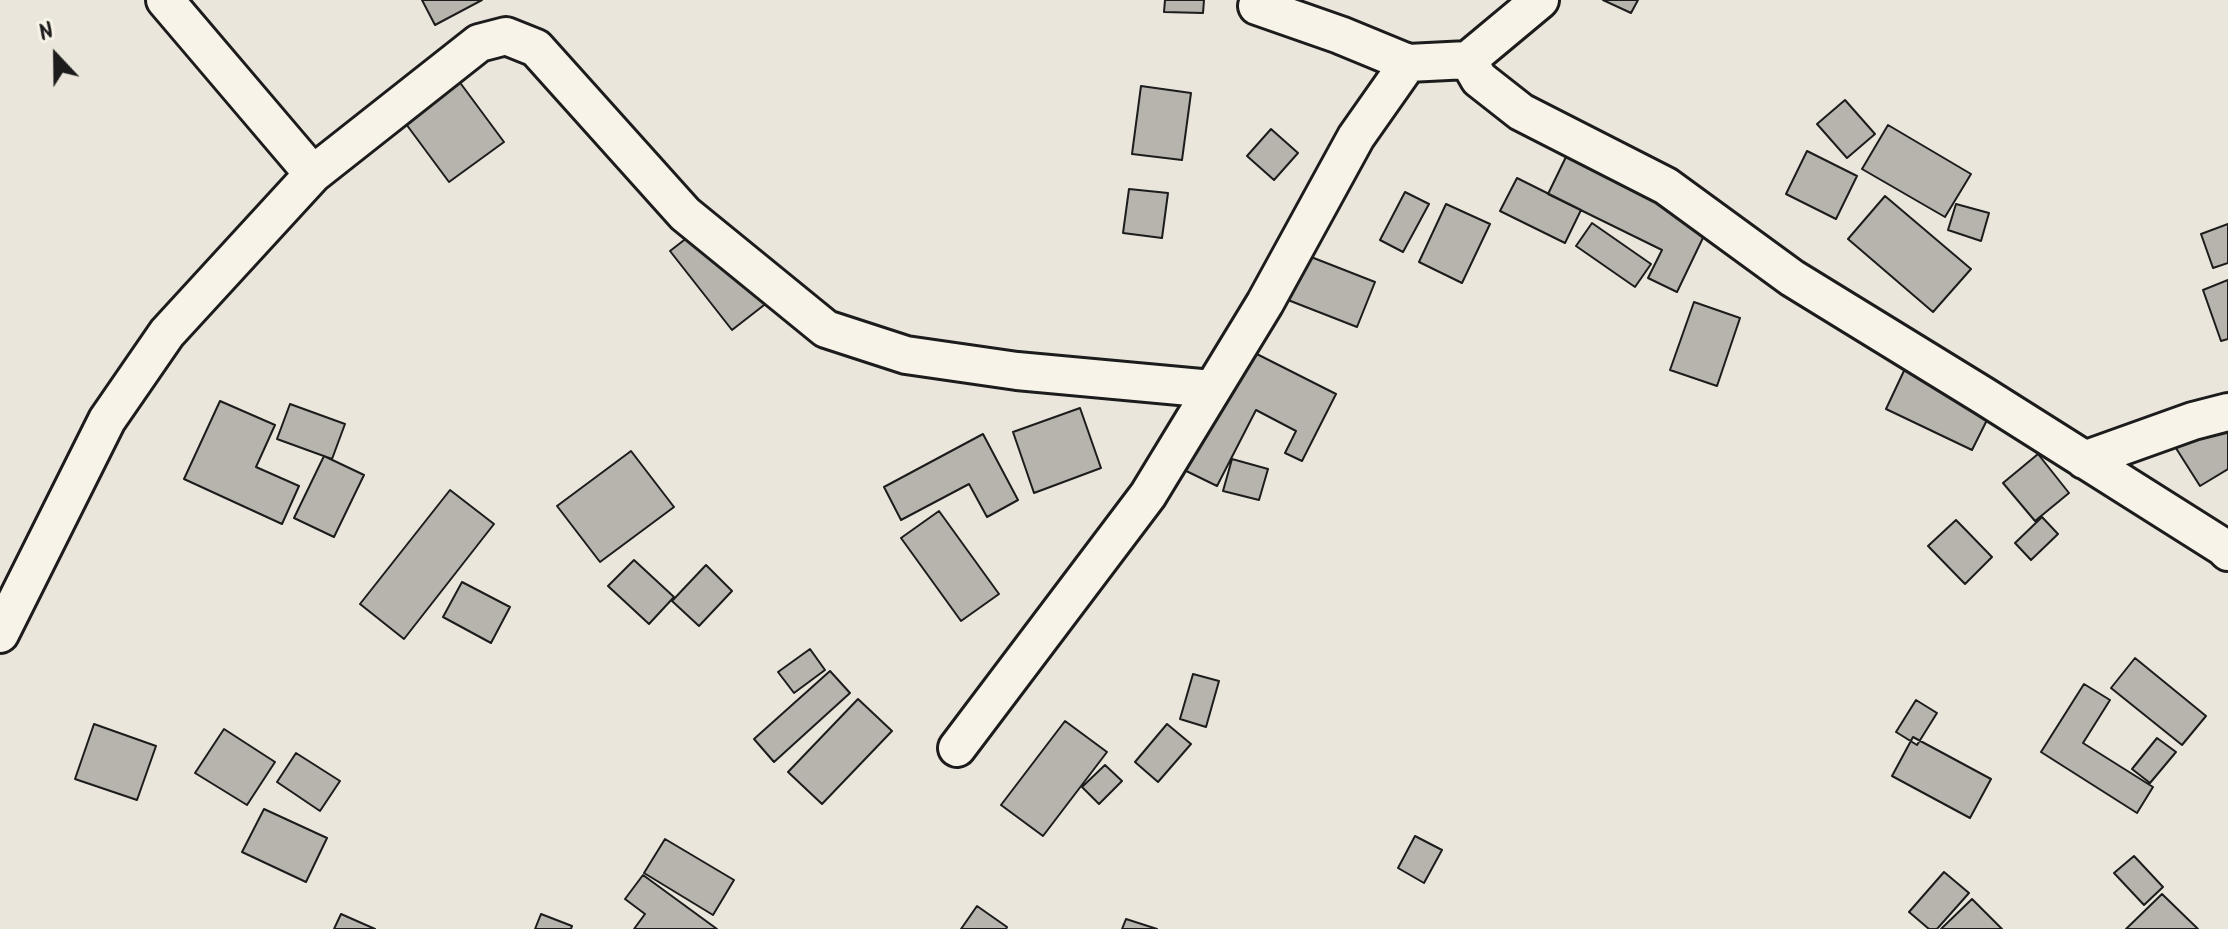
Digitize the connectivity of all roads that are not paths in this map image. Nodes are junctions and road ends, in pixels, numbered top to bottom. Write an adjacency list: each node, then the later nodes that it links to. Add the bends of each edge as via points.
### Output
1 (165, 0): 6 (street)
2 (1540, 0): 4 (street)
3 (1257, 6): 5 (street)
4 (1468, 60): 5 (street); 9 (street, via 1479,79 1521,112 1666,186 1792,278)
5 (1408, 63): 7 (street, via 1356,137)
6 (313, 174): 7 (street, via 479,43 506,36 536,48 685,214 826,329 906,355); 11 (street, via 167,333 116,408)
7 (1212, 389): 12 (street, via 1148,495)
8 (2228, 412): 9 (street)
9 (2084, 460): 10 (street)
10 (2228, 552)
11 (0, 634)
12 (957, 748)

